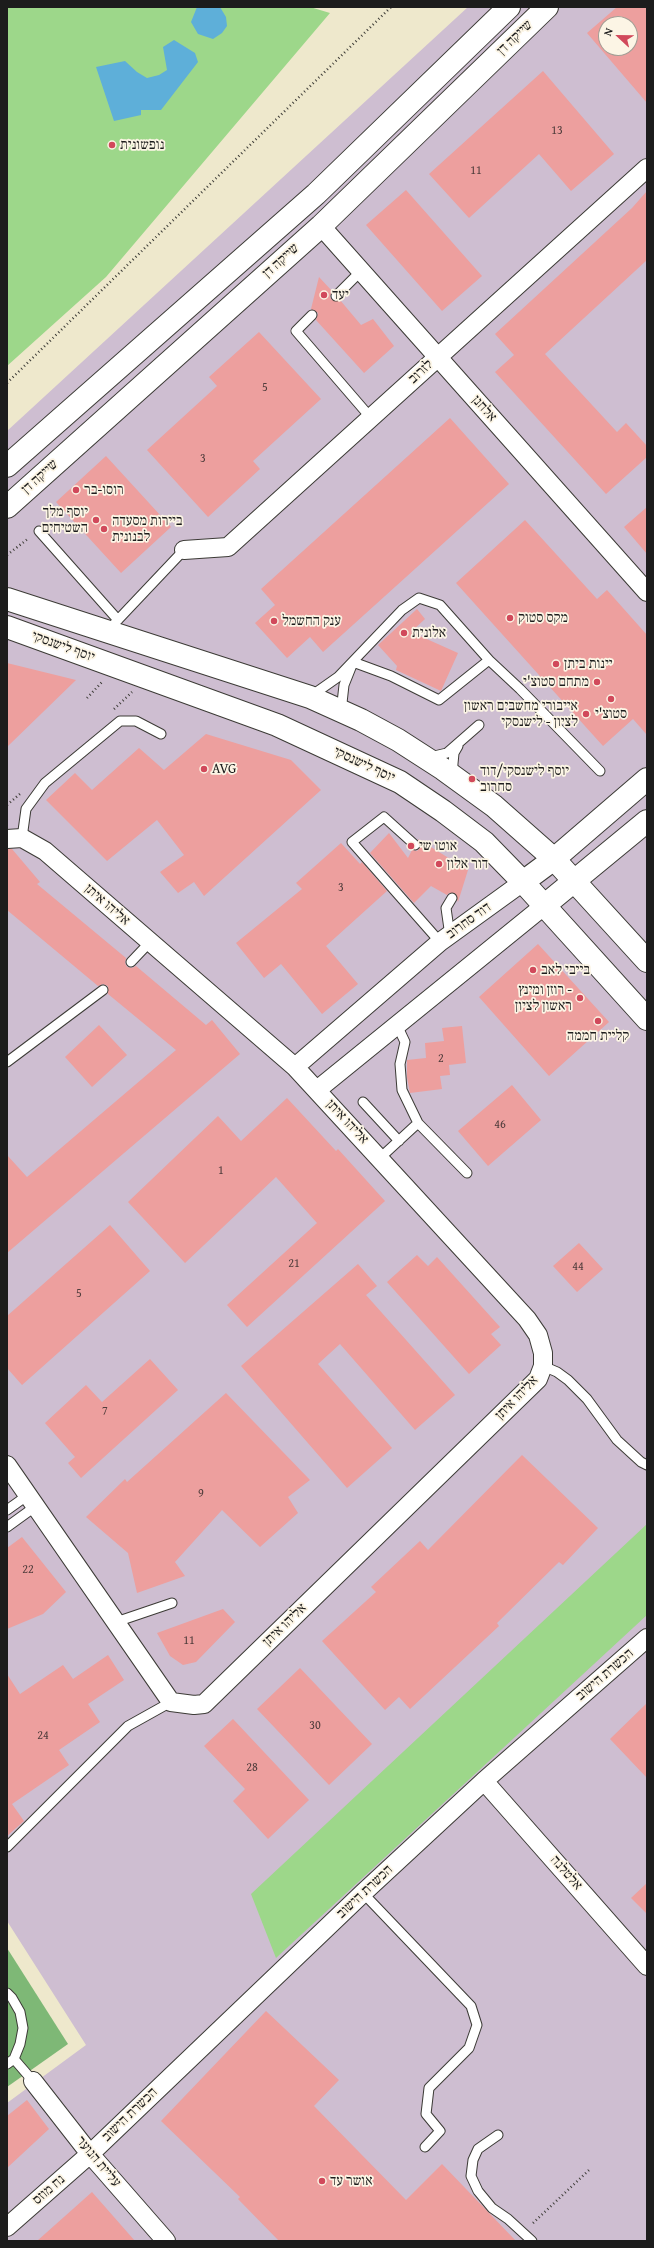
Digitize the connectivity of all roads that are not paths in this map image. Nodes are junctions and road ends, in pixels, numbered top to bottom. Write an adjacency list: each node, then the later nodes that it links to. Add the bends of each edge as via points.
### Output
1 (509, 7): 10 (street, שייקה דן, via 316,194)
2 (547, 7): 4 (street, שייקה דן)
3 (647, 168): 8 (street, לזרוב)
4 (321, 226): 5 (street, אלחנן); 11 (street, שייקה דן)
5 (361, 271): 6 (lane); 8 (street, אלחנן)
6 (336, 296)
7 (312, 315): 9 (lane, via 296,331)
8 (437, 356): 9 (street, לזרוב); 14 (street, אלחנן)
9 (371, 418): 13 (street, לזרוב, via 228,547)
10 (7, 466)
11 (7, 507)
12 (39, 531): 16 (lane)
13 (184, 550): 16 (lane)
14 (647, 592)
15 (9, 598): 16 (street, יוסף לישנסקי)
16 (112, 626): 22 (street, יוסף לישנסקי)
17 (7, 627): 19 (street, יוסף לישנסקי)
18 (7, 632): 19 (lane)
19 (31, 635): 35 (street, יוסף לישנסקי, via 277,725 367,765 400,782 443,811 484,842)
20 (489, 660): 21 (lane, via 439,700 391,676); 21 (lane, via 440,605 419,598 402,610); 28 (lane)
21 (353, 662): 22 (lane, via 338,677); 23 (lane, via 344,685 342,703)
22 (310, 697): 23 (street, יוסף לישנסקי)
23 (349, 715): 27 (street, יוסף לישנסקי, via 398,740)
24 (479, 725): 26 (lane)
25 (161, 734): 32 (lane, via 136,721 120,721 45,784 26,809)
26 (460, 742): 27 (lane, via 447,753); 29 (lane, via 454,753)
27 (426, 758): 29 (street, יוסף לישנסקי)
28 (600, 771)
29 (452, 775): 34 (street, יוסף לישנסקי, via 494,806)
30 (647, 779): 34 (street, דוד סחרוב)
31 (647, 821): 36 (street)
32 (15, 839): 40 (street, אליהו איתן, via 45,851)
33 (415, 844): 39 (lane, via 384,817 352,842)
34 (554, 859): 35 (street, דוד סחרוב); 36 (street, יוסף לישנסקי)
35 (523, 882): 38 (street, יוסף לישנסקי); 39 (street, דוד סחרוב)
36 (575, 882): 38 (street); 41 (street, יוסף לישנסקי)
37 (452, 898): 39 (lane, via 446,908)
38 (544, 906): 44 (street, יוסף לישנסקי); 45 (street)
39 (445, 939): 47 (street, דוד סחרוב)
40 (150, 942): 42 (lane); 47 (street, אליהו איתן)
41 (647, 961)
42 (131, 962)
43 (103, 990): 46 (lane)
44 (647, 1019)
45 (397, 1025): 48 (street); 50 (lane, via 404,1042 400,1064 402,1090)
46 (7, 1062)
47 (295, 1067): 48 (street, אליהו איתן)
48 (317, 1090): 52 (street, אליהו איתן)
49 (363, 1102): 51 (lane)
50 (418, 1123): 51 (lane); 53 (lane)
51 (399, 1141): 52 (lane)
52 (380, 1158): 54 (street, אליהו איתן, via 527,1318 538,1335 543,1353)
53 (467, 1173)
54 (543, 1366): 56 (lane, via 568,1380 587,1399 617,1440); 63 (street, אליהו איתן, via 538,1379 204,1704)
55 (7, 1464): 57 (street)
56 (647, 1465)
57 (32, 1500): 58 (lane); 59 (lane); 61 (street)
58 (7, 1510)
59 (7, 1527)
60 (172, 1603): 61 (lane)
61 (116, 1622): 63 (street)
62 (647, 1638): 64 (street, הכשרת הישוב)
63 (171, 1702): 65 (lane, via 128,1726)
64 (484, 1781): 66 (street, הכשרת הישוב); 67 (street, אלטלנה)
65 (7, 1847)
66 (363, 1893): 72 (lane, via 471,2006 477,2025 469,2048 429,2088 426,2114 440,2131); 73 (street, הכשרת הישוב)
67 (647, 1966)
68 (7, 1993): 69 (lane, via 20,2012 23,2028 20,2044)
69 (10, 2061): 70 (lane)
70 (33, 2082): 73 (street, עליית הנוער)
71 (498, 2135): 76 (lane, via 478,2149 473,2160 471,2176 478,2191 492,2208)
72 (425, 2147)
73 (90, 2154): 74 (street, נח מוזס); 75 (street, עליית הנוער)
74 (7, 2227)
75 (166, 2241)
76 (532, 2241)

